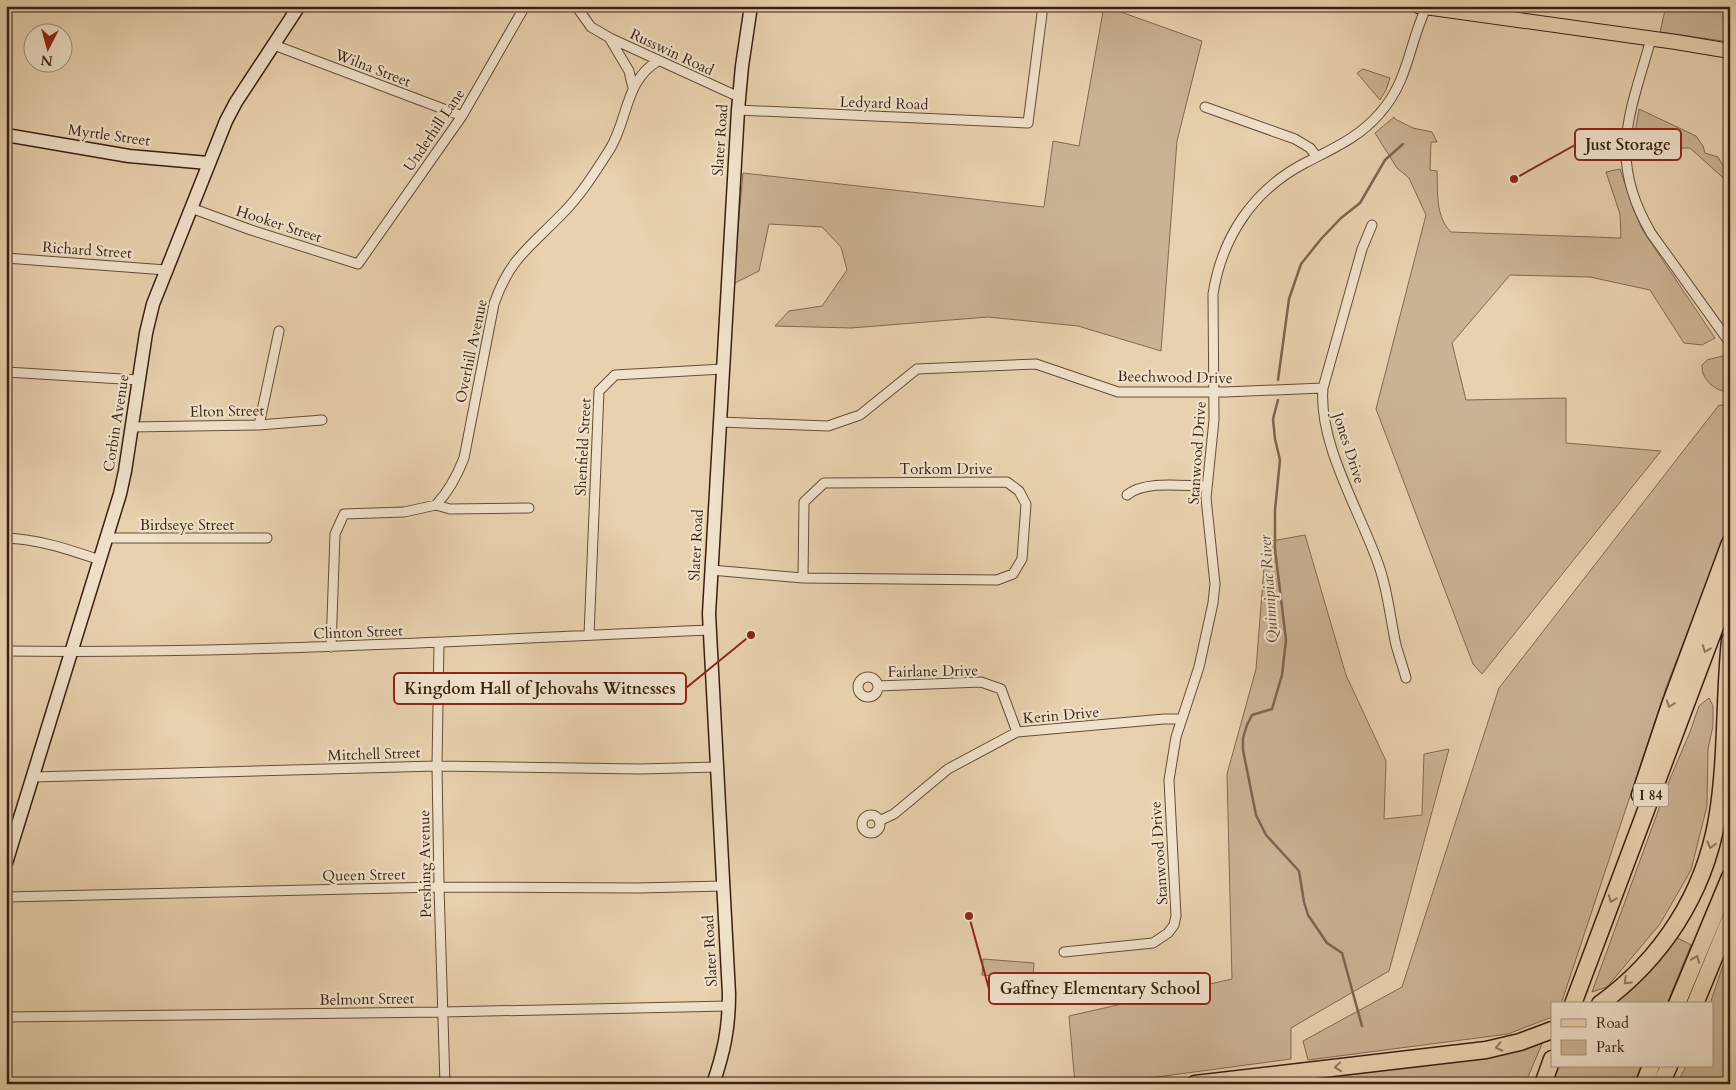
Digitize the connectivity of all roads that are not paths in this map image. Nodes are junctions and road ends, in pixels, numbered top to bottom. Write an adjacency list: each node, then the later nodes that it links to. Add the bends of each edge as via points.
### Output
1 (299, 6): 9 (main road, Corbin Avenue)
2 (525, 6): 16 (street, Underhill Lane)
3 (576, 6): 7 (street, Russwin Road, via 591,27)
4 (751, 6): 13 (main road, Slater Road)
5 (1043, 6): 15 (street, Ledyard Road, via 1028,123)
6 (1424, 7): 8 (main road); 18 (street, Stanwood Drive, via 1403,77 1388,104 1362,130)
7 (610, 38): 11 (street, Russwin Road); 12 (street, via 629,72)
8 (1651, 39): 10 (main road); 26 (street, via 1626,134 1625,162 1631,190 1651,232)
9 (274, 45): 16 (street, Wilna Street); 19 (main road, Corbin Avenue, via 234,106)
10 (1730, 51)
11 (658, 61): 12 (street, Overhill Avenue, via 643,72); 13 (street, Russwin Road)
12 (633, 88): 38 (street, Overhill Avenue, via 624,120 611,148 587,184 564,213 528,246 509,269 500,287 464,458 448,491)
13 (740, 97): 15 (main road, Slater Road)
14 (1205, 107): 18 (street, via 1295,139)
15 (738, 110): 27 (main road, Slater Road)
16 (462, 116): 23 (street, Underhill Lane)
17 (6, 135): 19 (main road, Myrtle Street, via 129,156)
18 (1318, 157): 31 (street, Stanwood Drive, via 1291,171 1266,190 1241,218 1225,248 1213,294)
19 (208, 163): 20 (main road, Corbin Avenue)
20 (191, 208): 23 (street, Hooker Street); 24 (main road, Corbin Avenue)
21 (1372, 225): 30 (street, Jones Drive, via 1362,249)
22 (6, 258): 24 (street, Richard Street)
23 (358, 264)
24 (166, 270): 29 (main road, Corbin Avenue, via 150,313)
25 (279, 331): 34 (street)
26 (1730, 343)
27 (723, 369): 33 (main road, Slater Road); 49 (street, Shenfield Street, via 615,374 600,391)
28 (6, 372): 29 (street)
29 (139, 380): 35 (main road, Corbin Avenue)
30 (1323, 388): 31 (street, Beechwood Drive); 55 (street, Jones Drive, via 1326,428 1379,565)
31 (1214, 392): 33 (street, Beechwood Drive, via 1118,392 1036,364 918,369 860,415 828,426); 36 (street, Stanwood Drive)
32 (322, 420): 34 (street, Elton Street)
33 (720, 422): 45 (main road, Slater Road)
34 (259, 425): 35 (street, Elton Street)
35 (132, 427): 41 (main road, Corbin Avenue, via 122,488)
36 (1206, 486): 37 (street, via 1147,486); 57 (street, Stanwood Drive, via 1215,584 1199,667)
37 (1127, 495)
38 (436, 505): 39 (street, via 450,509); 52 (street, via 404,512 344,514 334,534)
39 (529, 508)
40 (6, 538): 44 (street, via 62,548)
41 (107, 538): 42 (street, Birdseye Street); 44 (main road, Corbin Avenue)
42 (268, 538)
43 (1730, 543): 64 (highway, one-way to 64, via 1663,725 1631,826)
44 (100, 560): 54 (main road, Corbin Avenue)
45 (711, 570): 46 (street, Torkom Drive); 48 (main road, Slater Road)
46 (803, 578): 46 (street, Torkom Drive, via 997,580 1013,574 1022,559 1026,504 1019,491 1007,482 824,483 804,502)
47 (1730, 586): 64 (highway, I 84, one-way to 64)
48 (710, 630): 49 (street, Clinton Street); 60 (main road, Slater Road)
49 (589, 635): 51 (street, Clinton Street)
50 (1730, 640): 72 (highway, one-way to 72, via 1720,801 1707,861 1688,905 1662,945 1627,982)
51 (439, 643): 52 (street, Clinton Street); 59 (street, Pershing Avenue)
52 (332, 647): 54 (street, Clinton Street)
53 (6, 651): 54 (street, Clinton Street)
54 (72, 651): 61 (main road, Corbin Avenue)
55 (1406, 678)
56 (878, 686): 58 (street, Fairlane Drive, via 981,682 1001,689)
57 (1182, 719): 58 (street, Kerin Drive); 70 (street, Stanwood Drive, via 1169,780 1177,908 1174,925 1153,942)
58 (1017, 732): 62 (street, Kerin Drive, via 948,769 894,814)
59 (438, 766): 60 (street, Mitchell Street); 61 (street, Mitchell Street); 67 (street, Pershing Avenue)
60 (717, 767): 66 (main road, Slater Road)
61 (33, 777): 63 (main road, Corbin Avenue)
62 (879, 821)
63 (6, 863)
64 (1622, 874): 71 (highway, I 84, one-way to 71)
65 (1730, 877): 73 (highway, one-way to 65)
66 (723, 886): 67 (street, Queen Street); 75 (main road, Slater Road)
67 (439, 887): 68 (street, Queen Street); 76 (street, Pershing Avenue)
68 (6, 897)
69 (1730, 919): 74 (highway)
70 (1064, 952)
71 (1574, 1002)
72 (1602, 1002)
73 (1678, 1002)
74 (1696, 1002)
75 (729, 1006): 76 (street, Belmont Street); 83 (main road, Slater Road, via 725,1044)
76 (443, 1012): 77 (street, Belmont Street); 82 (street, Pershing Avenue)
77 (6, 1017)
78 (1549, 1031): 84 (highway, one-way to 84, via 1486,1050)
79 (1551, 1062): 85 (highway)
80 (1650, 1068): 86 (highway)
81 (1668, 1068): 87 (highway)
82 (445, 1084)
83 (713, 1084)
84 (1195, 1084)
85 (1543, 1084)
86 (1644, 1084)
87 (1662, 1084)

